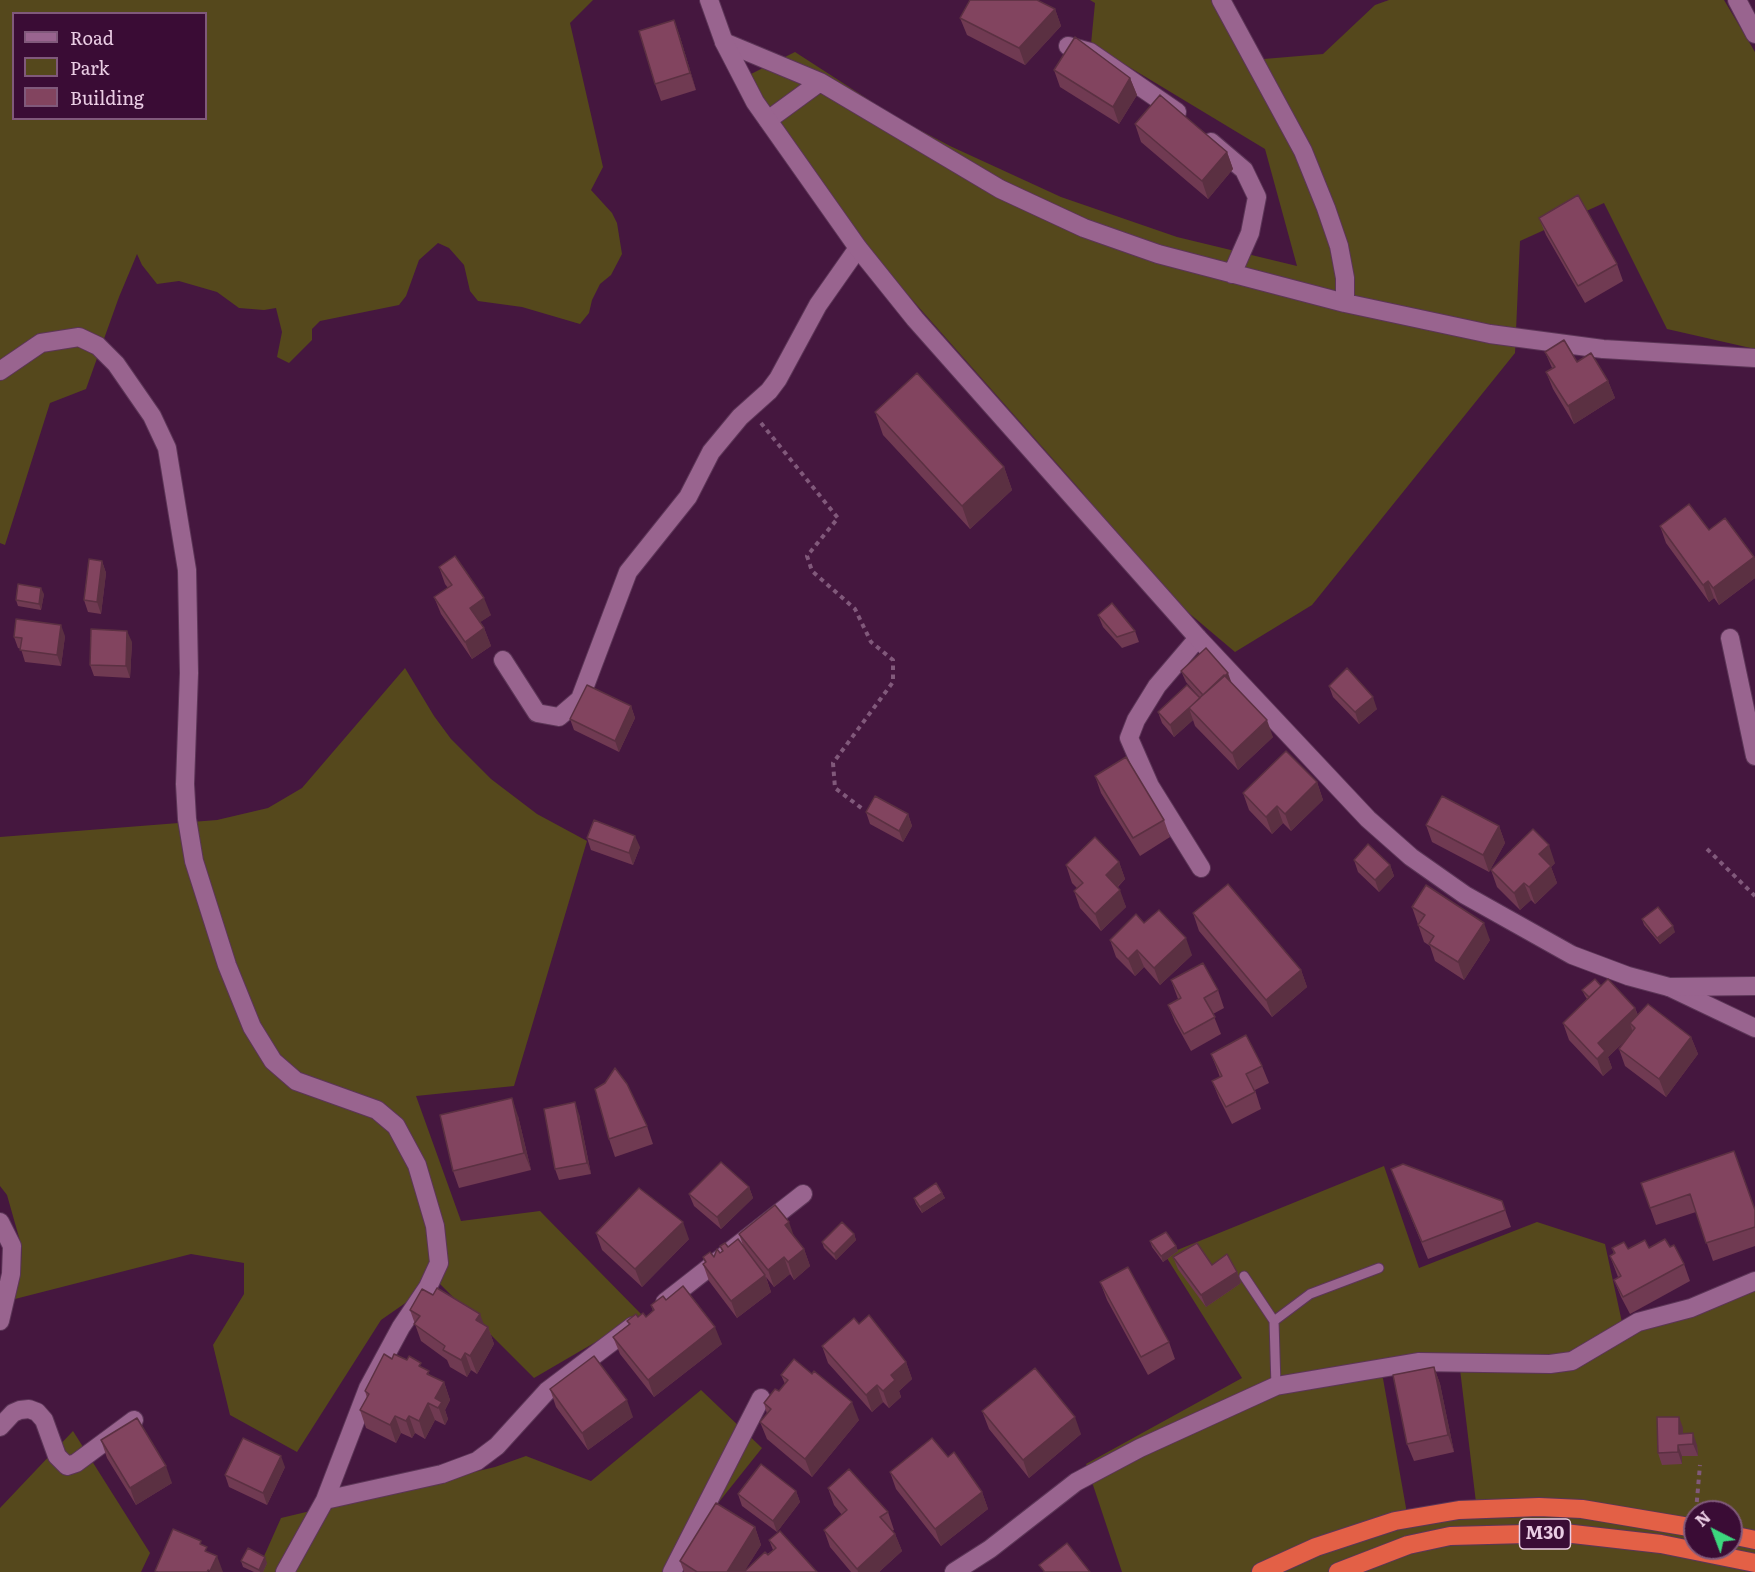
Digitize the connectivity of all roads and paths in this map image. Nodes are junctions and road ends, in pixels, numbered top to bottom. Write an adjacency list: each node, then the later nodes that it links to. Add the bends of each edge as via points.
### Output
1 (709, 0): 5 (street)
2 (1221, 0): 11 (street, via 1302,151 1322,199 1340,246)
3 (1745, 5): 4 (street)
4 (1755, 34)
5 (724, 42): 7 (street); 8 (street)
6 (1068, 46): 10 (street, via 1090,52 1173,109 1244,170 1257,197 1250,233)
7 (820, 82): 8 (street); 10 (street, via 999,189 1084,228)
8 (768, 120): 9 (street)
9 (858, 248): 14 (street, via 818,305 770,391); 15 (street, via 915,319)
10 (1232, 274): 11 (street)
11 (1345, 303): 12 (street, via 1490,334 1603,349)
12 (1755, 358)
13 (0, 371): 38 (street, via 41,343 79,337 98,346 116,364 152,416 167,447 187,570 187,819 194,861 227,965 252,1027 273,1061 296,1081 376,1110 396,1126 408,1144 435,1226 439,1263 368,1388)
14 (749, 408): 17 (street, via 711,452 688,497 628,572 580,699 559,717 537,712); 19 (path, via 838,518 807,556 812,571 855,609 871,642 893,660 893,682 833,763 835,788)
15 (1198, 638): 21 (street, via 1157,686 1129,738 1150,786); 24 (street, via 1368,819 1411,857 1465,895 1572,955)
16 (1730, 638): 18 (street)
17 (503, 660)
18 (1755, 756)
19 (864, 810)
20 (1707, 849): 22 (path)
21 (1201, 868)
22 (1755, 896)
23 (1755, 986): 24 (street)
24 (1670, 987): 25 (street)
25 (1755, 1028)
26 (803, 1194): 38 (street, via 548,1391 497,1446 477,1461 442,1474)
27 (0, 1222): 31 (street, via 12,1246)
28 (1379, 1268): 32 (lane, via 1310,1294)
29 (1244, 1276): 32 (lane)
30 (1755, 1281): 33 (street, via 1691,1308 1638,1322 1572,1361 1418,1362)
31 (0, 1321)
32 (1274, 1321): 33 (lane)
33 (1276, 1386): 44 (street, via 1076,1482)
34 (761, 1398): 43 (street)
35 (134, 1420): 36 (street, via 67,1466 57,1456 44,1420 37,1412 20,1410)
36 (0, 1426)
37 (1700, 1465): 39 (path)
38 (326, 1500): 42 (street)
39 (1697, 1500)
40 (1683, 1526): 45 (highway, M30, via 1582,1509 1459,1510 1395,1521 1316,1547)
41 (1753, 1563): 46 (highway, M30, via 1564,1533 1450,1536 1408,1545)
42 (285, 1572)
43 (672, 1572)
44 (954, 1572)
45 (1261, 1572)
46 (1338, 1572)

